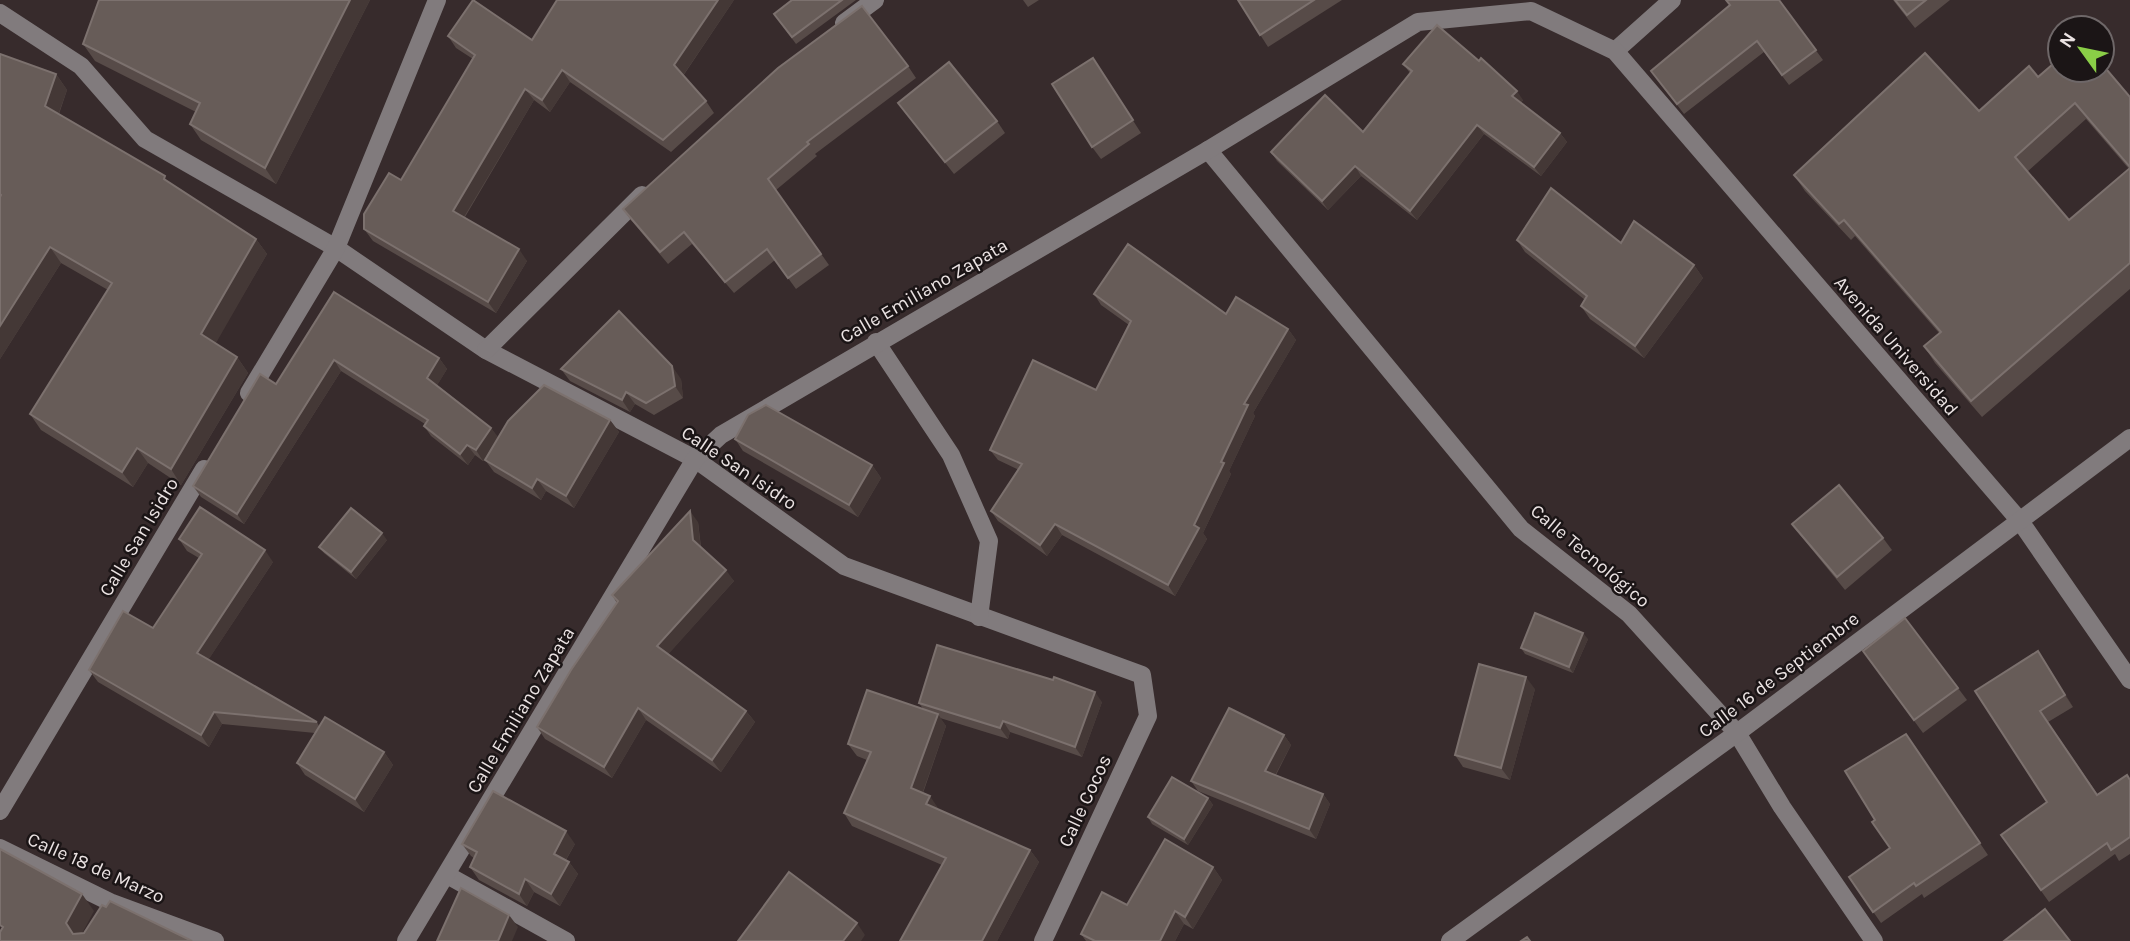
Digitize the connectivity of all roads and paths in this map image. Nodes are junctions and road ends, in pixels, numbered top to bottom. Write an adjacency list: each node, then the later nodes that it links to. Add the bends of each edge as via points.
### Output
1 (437, 0): 9 (street)
2 (875, 0): 5 (street)
3 (1671, 0): 6 (street)
4 (0, 13): 9 (street, Calle San Isidro, via 81,66 145,139)
5 (834, 30)
6 (1615, 51): 7 (street, Calle Emiliano Zapata, via 1531,11 1418,22); 16 (street, Avenida Universidad)
7 (1208, 150): 10 (street, Calle Emiliano Zapata); 20 (street, Calle Tecnológico, via 1521,529 1629,614)
8 (654, 183): 11 (street)
9 (336, 248): 11 (street, Calle San Isidro); 12 (street)
10 (876, 342): 15 (street, Calle Emiliano Zapata, via 721,435); 17 (street, via 951,454 989,541)
11 (486, 350): 15 (street, Calle San Isidro)
12 (243, 404)
13 (2130, 438): 16 (street, Calle 16 de Septiembre)
14 (215, 452): 21 (street, Calle San Isidro)
15 (695, 459): 17 (street, Calle San Isidro, via 844,566); 23 (street, Calle Emiliano Zapata)
16 (2020, 521): 19 (street, Avenida Universidad); 20 (street, Calle 16 de Septiembre)
17 (979, 617): 18 (street, Calle San Isidro)
18 (1142, 675): 29 (street, Calle Cocos, via 1148,716)
19 (2130, 680)
20 (1737, 733): 30 (street, Calle 16 de Septiembre); 31 (street, Calle Tecnológico)
21 (0, 811)
22 (0, 848): 24 (street, Calle 18 de Marzo)
23 (447, 876): 27 (street, Calle Emiliano Zapata); 28 (street)
24 (112, 903): 25 (street); 26 (street, Calle 18 de Marzo)
25 (101, 922)
26 (215, 941)
27 (406, 941)
28 (566, 941)
29 (1043, 941)
30 (1450, 941)
31 (1874, 941)

